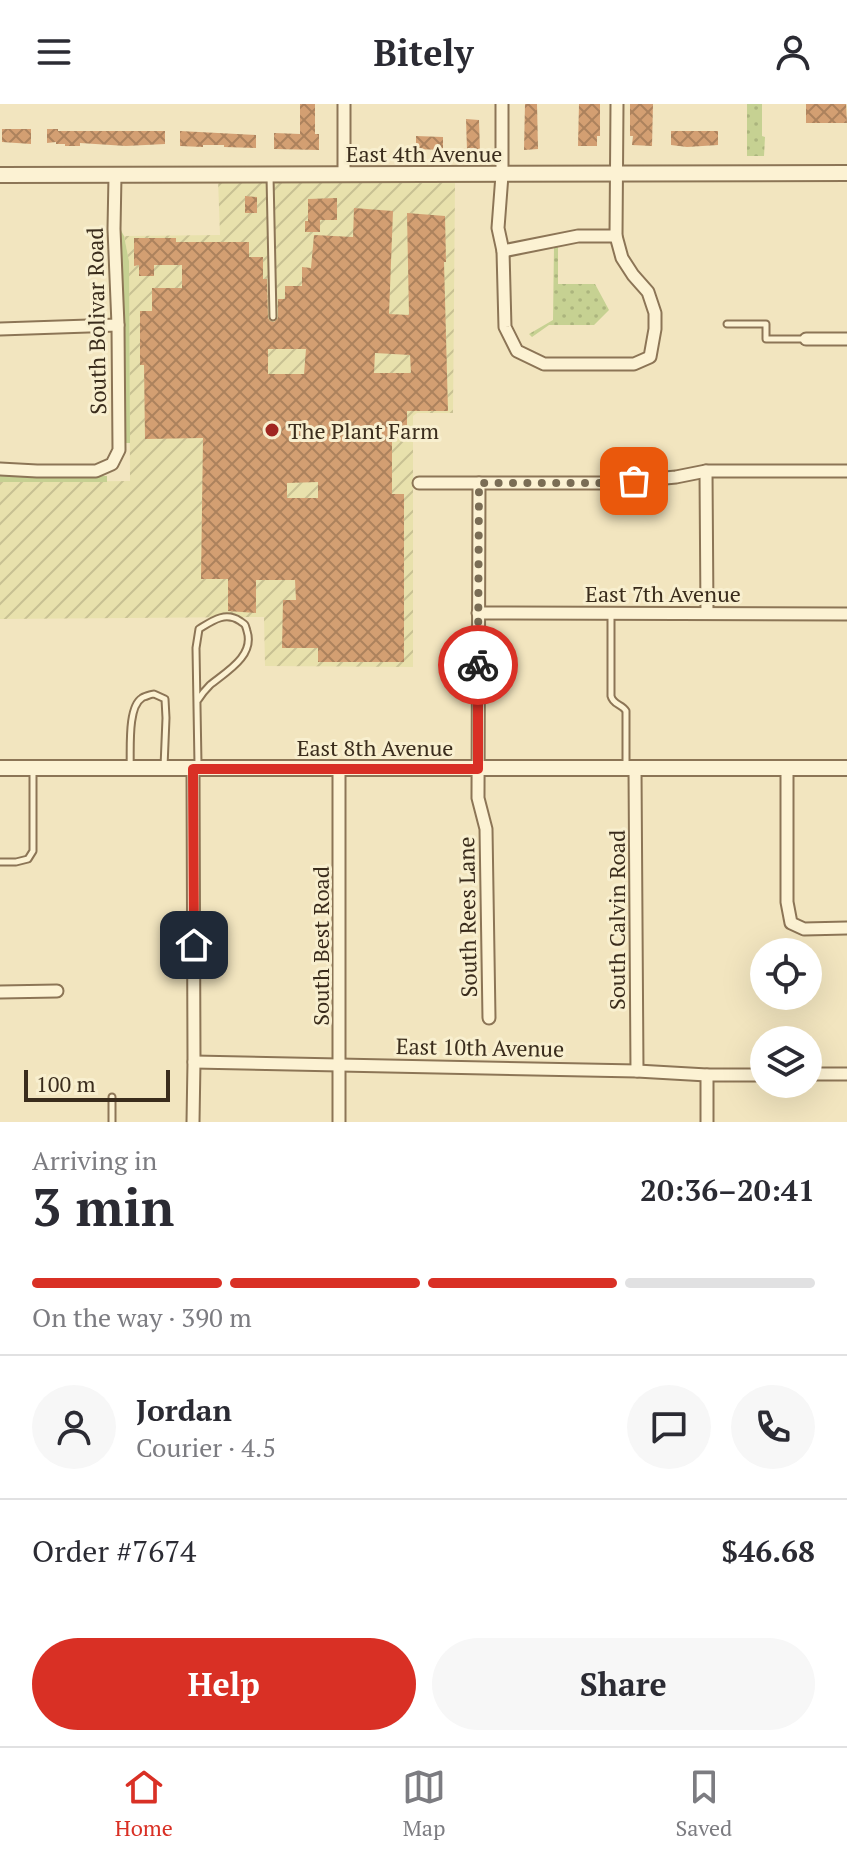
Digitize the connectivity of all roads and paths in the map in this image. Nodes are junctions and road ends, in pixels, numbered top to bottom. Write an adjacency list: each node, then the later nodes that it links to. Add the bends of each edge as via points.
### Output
1 (344, 104): 5 (street)
2 (502, 104): 9 (street)
3 (617, 104): 6 (street)
4 (847, 173): 6 (street, East 4th Avenue)
5 (344, 174): 8 (street, East 4th Avenue); 9 (street, East 4th Avenue)
6 (616, 174): 9 (street, East 4th Avenue); 11 (street)
7 (0, 175): 10 (street, East 4th Avenue)
8 (270, 175): 10 (street, East 4th Avenue); 13 (lane)
9 (502, 175): 12 (street, via 498,228)
10 (115, 176): 15 (street, South Bolivar Road)
11 (616, 236): 12 (street, via 578,236); 12 (street, via 622,258 648,292 655,313 650,357 634,364 544,364 517,351 505,327)
12 (503, 251)
13 (273, 317)
14 (727, 324): 17 (lane, via 766,324 766,339)
15 (118, 325): 16 (street); 19 (street, South Bolivar Road, via 119,450 112,464 96,471)
16 (0, 329)
17 (806, 339): 18 (street)
18 (847, 339)
19 (0, 469)
20 (706, 471): 21 (street); 23 (street, via 612,483); 26 (street)
21 (847, 471)
22 (419, 483): 23 (street)
23 (479, 483): 24 (street, South Rees Lane)
24 (478, 613): 25 (street, East 7th Avenue); 37 (street, South Rees Lane)
25 (611, 613): 26 (street, East 7th Avenue); 38 (lane, via 611,696 626,711)
26 (707, 613): 27 (street, East 7th Avenue)
27 (847, 614)
28 (198, 700): 28 (lane, via 199,629 219,617 236,618 249,637 246,650); 35 (lane)
29 (0, 768): 30 (street, East 8th Avenue)
30 (33, 768): 33 (street, East 8th Avenue); 39 (lane, via 33,851 28,859)
31 (787, 768): 32 (street, East 8th Avenue); 38 (street, East 8th Avenue); 40 (street, via 791,923 804,929)
32 (847, 768)
33 (130, 769): 34 (street, East 8th Avenue); 34 (lane, via 135,705 154,694 165,699)
34 (164, 769): 35 (street, East 8th Avenue)
35 (195, 769): 36 (street, East 8th Avenue); 44 (street)
36 (339, 769): 37 (street, East 8th Avenue); 45 (street, South Best Road)
37 (478, 769): 38 (street, East 8th Avenue); 43 (street, South Rees Lane, via 486,829)
38 (630, 769): 46 (street, South Calvin Road)
39 (0, 862)
40 (847, 928)
41 (57, 991): 42 (street)
42 (0, 992)
43 (489, 1018)
44 (194, 1062): 45 (street, East 10th Avenue); 53 (street)
45 (341, 1064): 46 (street, East 10th Avenue); 54 (street, South Best Road)
46 (637, 1071): 49 (street, East 10th Avenue)
47 (822, 1074): 48 (street)
48 (847, 1074)
49 (707, 1075): 50 (street, East 10th Avenue); 55 (street)
50 (750, 1075)
51 (112, 1097): 52 (lane)
52 (112, 1122)
53 (193, 1122)
54 (339, 1122)
55 (707, 1122)

